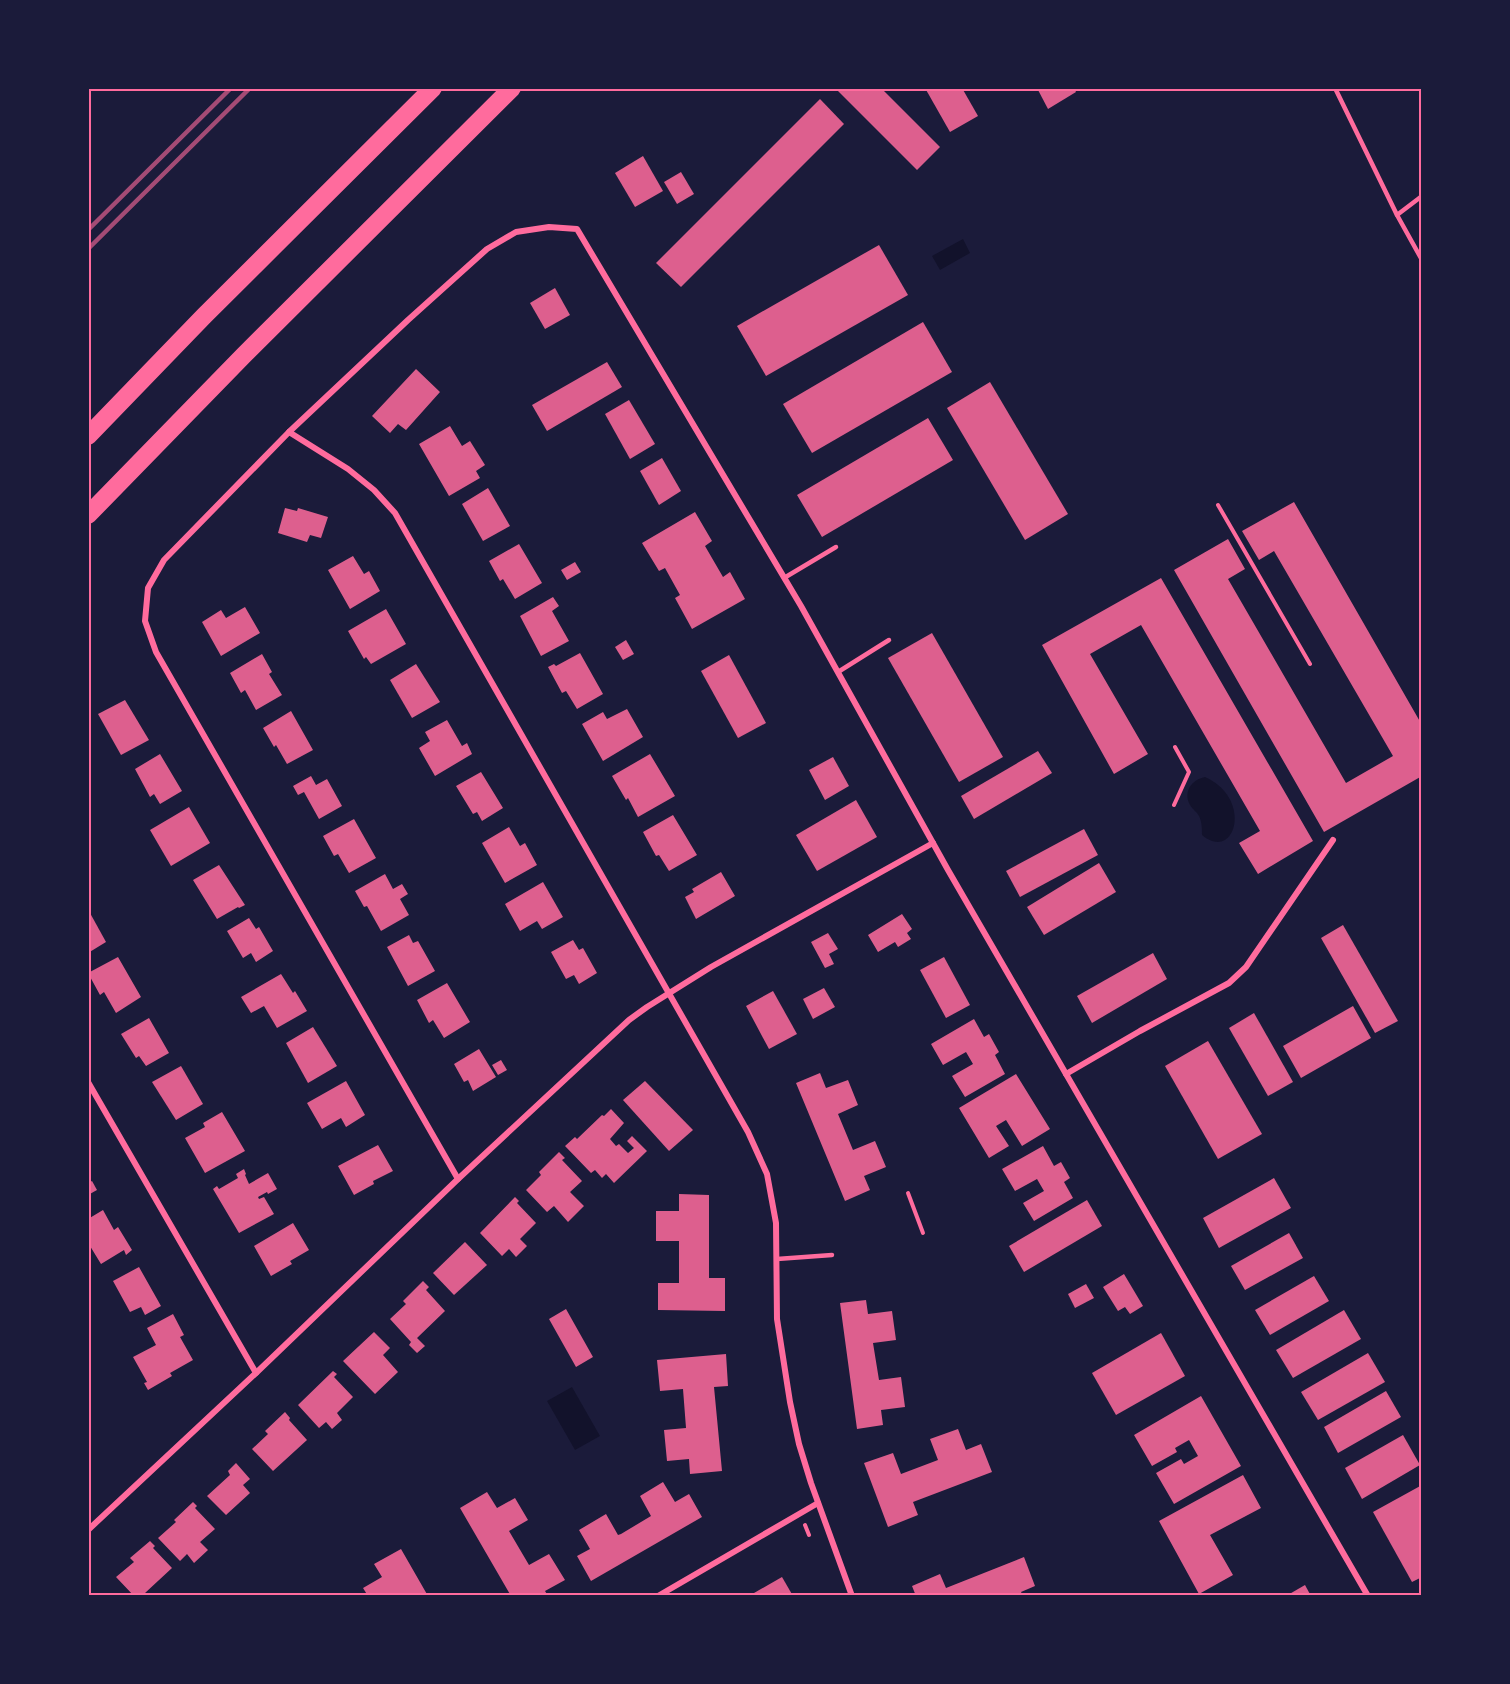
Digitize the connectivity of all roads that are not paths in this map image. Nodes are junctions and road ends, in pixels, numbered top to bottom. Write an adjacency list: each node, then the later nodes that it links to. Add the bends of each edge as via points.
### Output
1 (433, 88): 10 (highway)
2 (512, 88): 5 (highway)
3 (517, 88): 5 (highway)
4 (1335, 88): 7 (lane)
5 (488, 112): 11 (highway)
6 (1422, 196): 7 (lane)
7 (1397, 214): 8 (lane)
8 (1422, 260)
9 (289, 432): 13 (street, via 487,249 516,232 549,227 577,229); 18 (street, via 348,469 395,513); 21 (street, via 164,560 148,588 145,621 156,652)
10 (88, 436)
11 (88, 515)
12 (836, 547): 13 (lane)
13 (784, 578): 15 (street)
14 (890, 640): 15 (lane)
15 (838, 672): 17 (street)
16 (1333, 840): 19 (street, via 1246,966 1229,983)
17 (933, 843): 18 (street); 19 (street)
18 (669, 993): 21 (street, via 629,1020); 23 (street, via 748,1132 767,1174 777,1223)
19 (1066, 1074): 29 (street)
20 (88, 1082): 24 (street)
21 (458, 1179): 24 (street)
22 (832, 1255): 23 (lane)
23 (777, 1258): 25 (street, via 777,1318 790,1402)
24 (256, 1373): 26 (street)
25 (818, 1503): 27 (street); 28 (street)
26 (88, 1530)
27 (658, 1596)
28 (852, 1596)
29 (1368, 1596)

